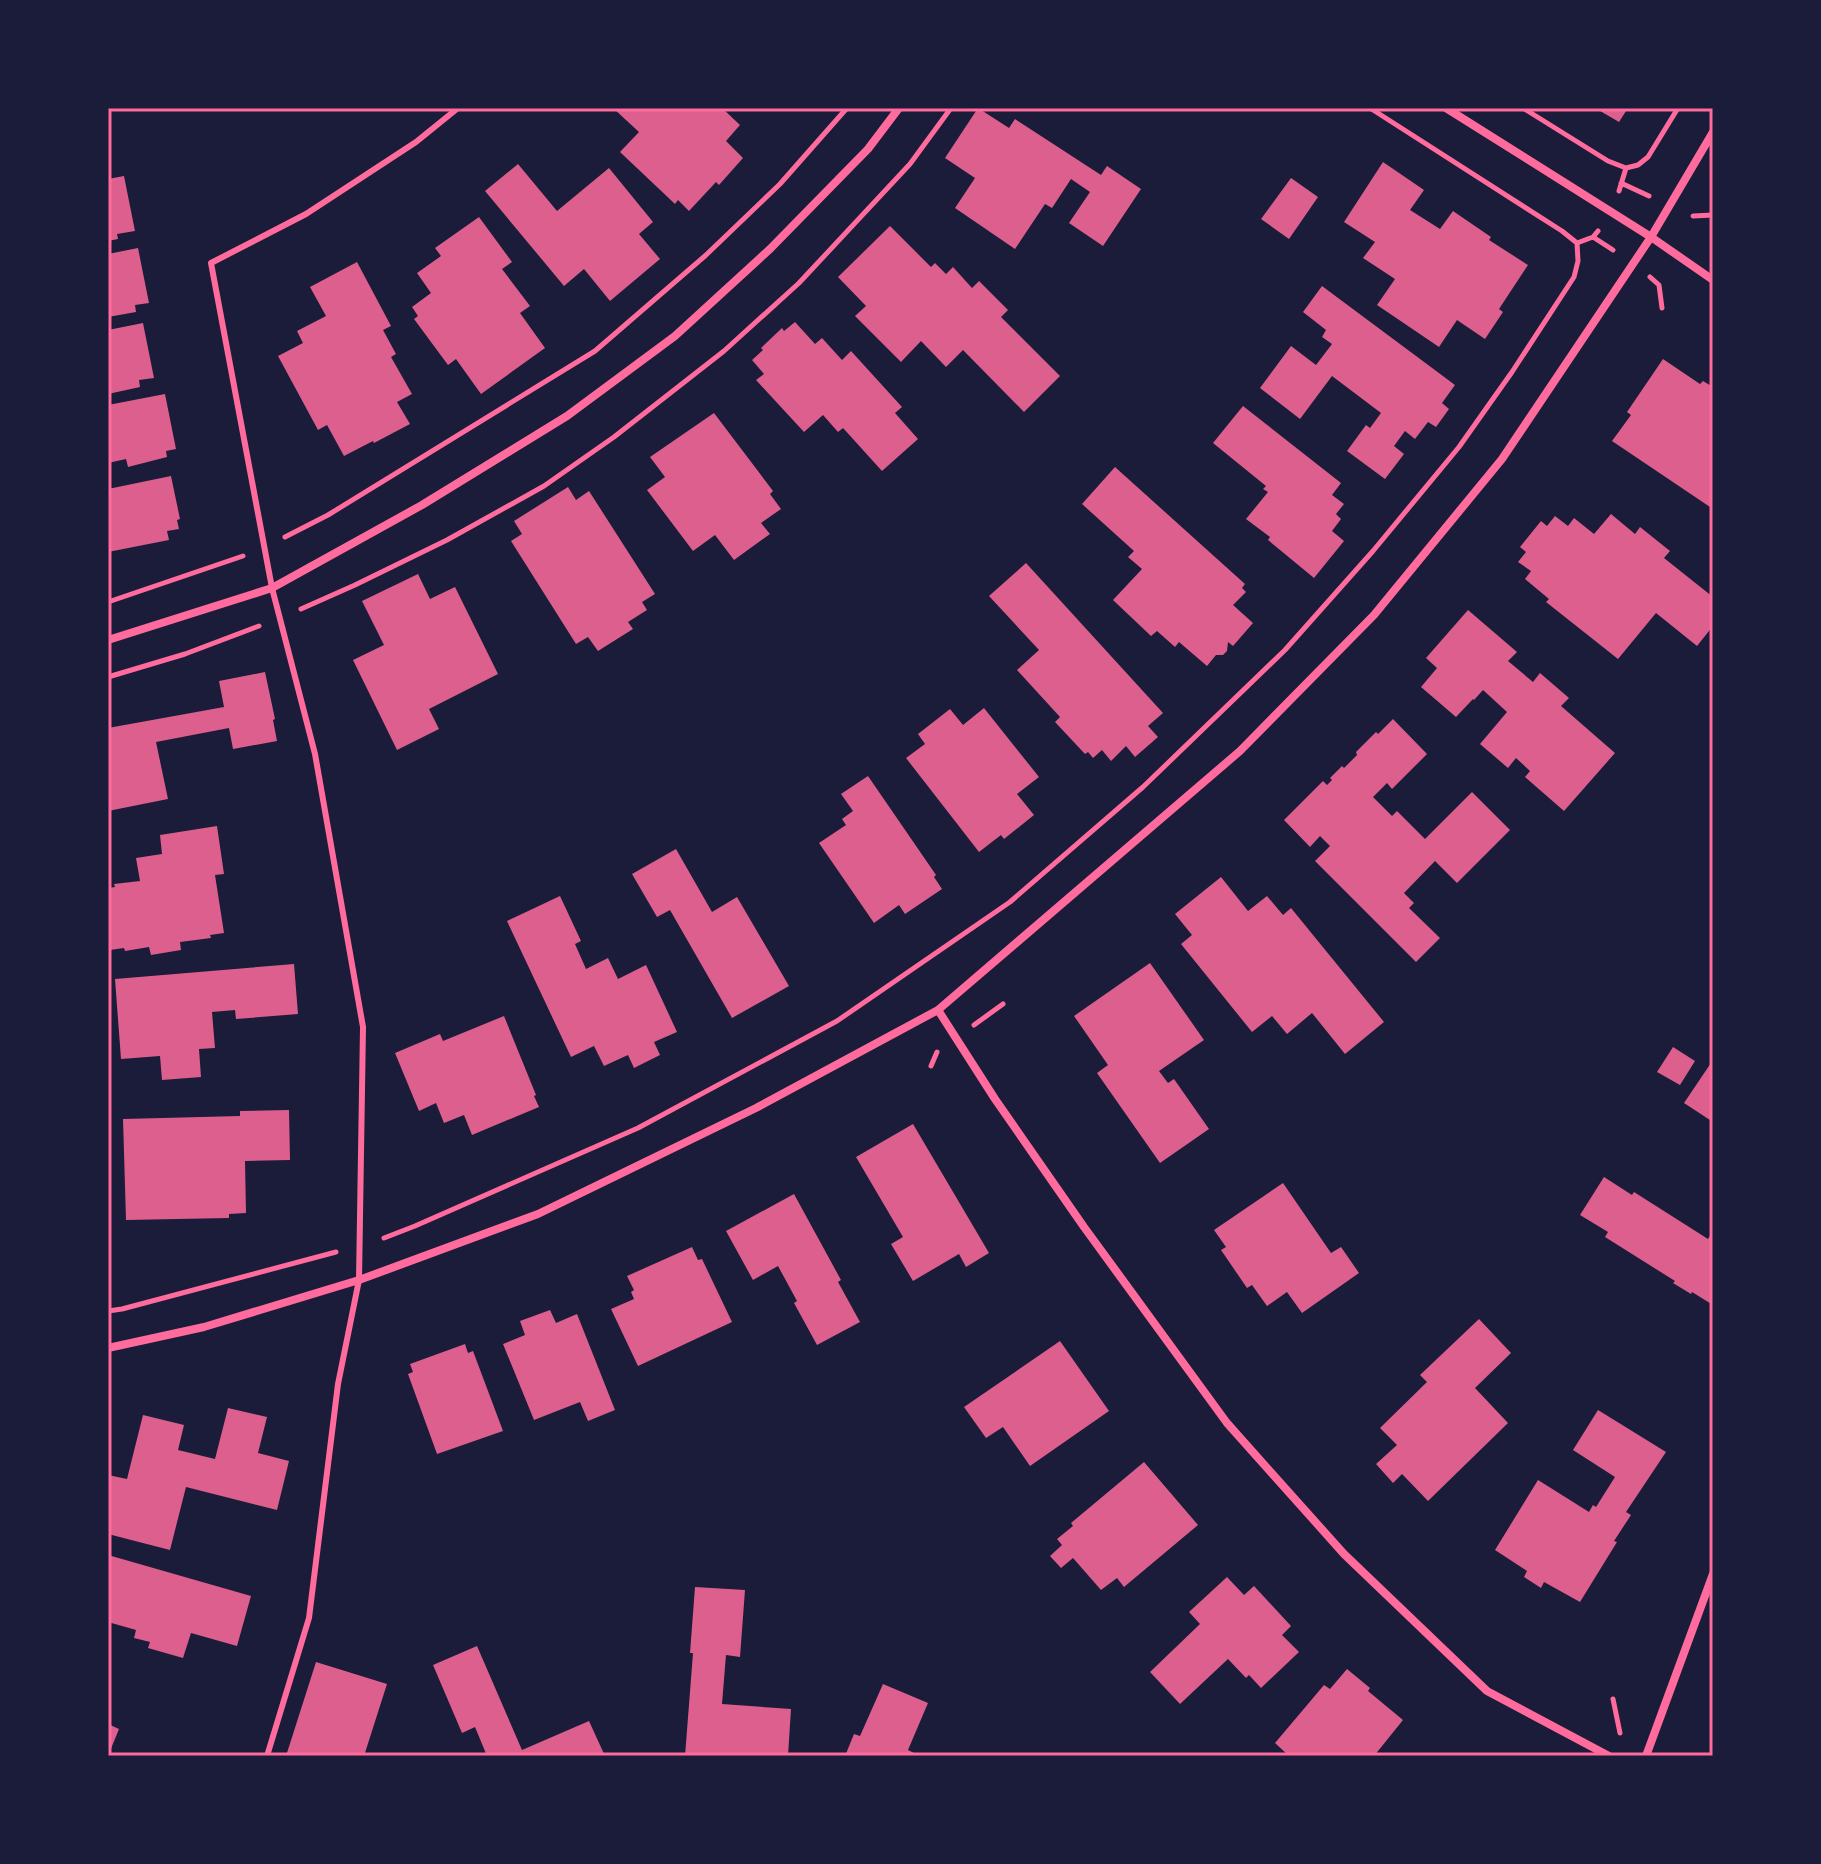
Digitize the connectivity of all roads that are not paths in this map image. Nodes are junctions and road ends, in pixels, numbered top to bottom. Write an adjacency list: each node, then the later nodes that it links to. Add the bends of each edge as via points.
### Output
1 (458, 108): 7 (lane, via 306,214 211,263)
2 (899, 108): 7 (street, via 868,149 803,216 675,336 567,416)
3 (1446, 108): 5 (street)
4 (1713, 132): 5 (street)
5 (1651, 237): 6 (street); 9 (street, via 1502,459 1374,615 1240,751)
6 (1713, 280)
7 (272, 588): 8 (street); 10 (lane, via 315,754 363,1027)
8 (108, 640)
9 (938, 1010): 10 (street, via 756,1108 538,1214); 14 (street, via 1066,1202 1227,1423 1344,1554 1487,1691)
10 (359, 1280): 11 (street, via 204,1327); 13 (lane, via 338,1384 309,1618)
11 (108, 1348)
12 (1713, 1574): 15 (street)
13 (267, 1756)
14 (1609, 1756)
15 (1646, 1756)

